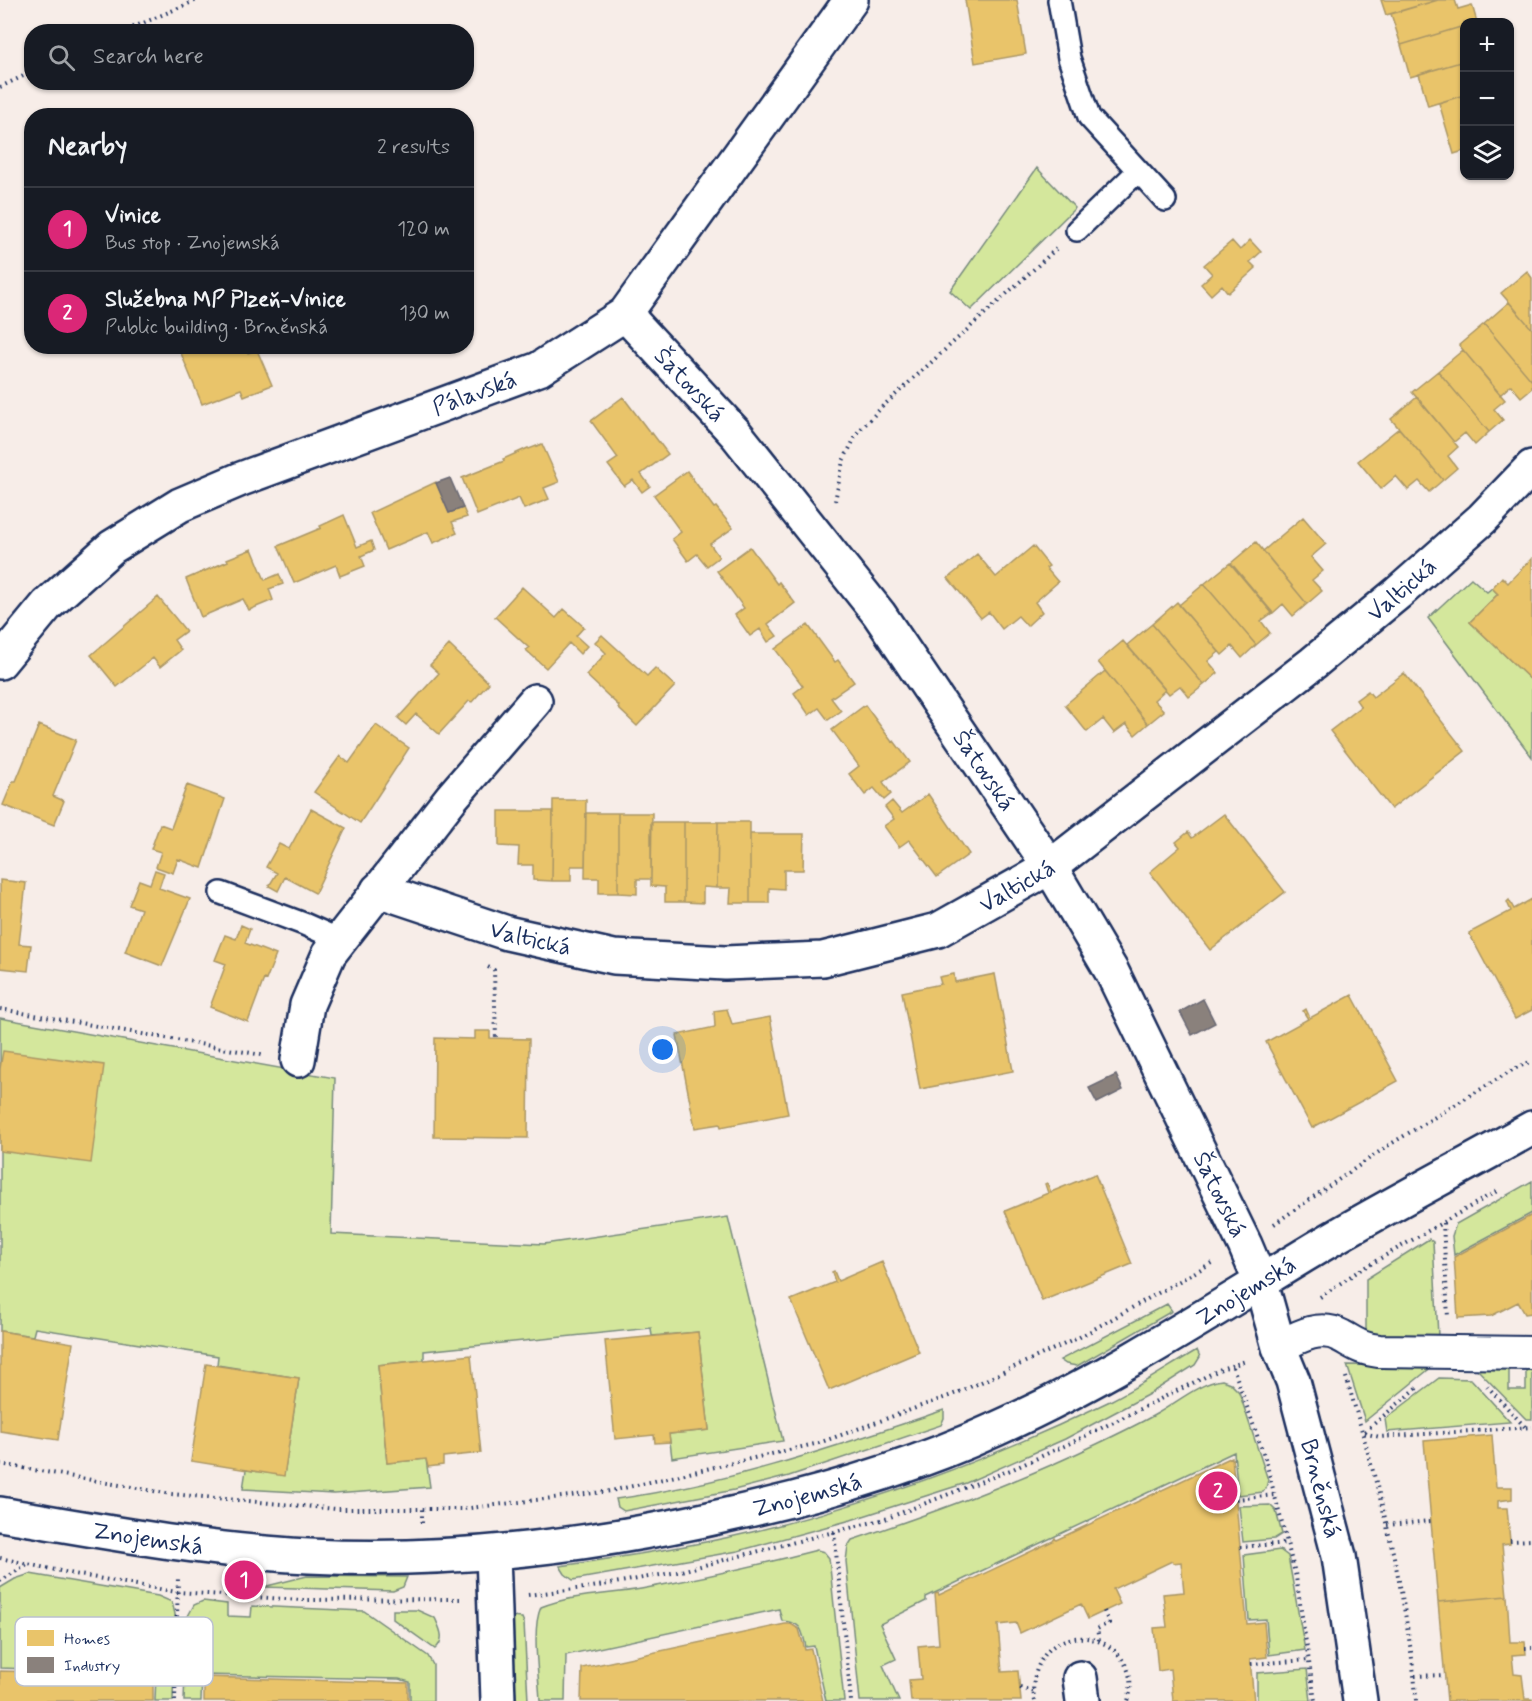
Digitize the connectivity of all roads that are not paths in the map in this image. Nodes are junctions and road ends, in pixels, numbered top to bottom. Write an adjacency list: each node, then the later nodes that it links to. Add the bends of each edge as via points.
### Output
1 (851, 0): 6 (street, Pálavská)
2 (1059, 0): 3 (lane, via 1069,58 1089,117)
3 (1138, 171): 4 (lane); 5 (lane)
4 (1165, 200)
5 (1077, 230)
6 (625, 314): 8 (street, Pálavská, via 539,369 240,479 180,506 112,547 47,605); 10 (street, Šatovská, via 736,434 879,614)
7 (1532, 467): 10 (street, Valtická, via 1482,519 1398,593)
8 (0, 662)
9 (535, 700): 11 (street)
10 (1050, 867): 11 (street, Valtická, via 938,930 823,959 725,963 614,957 507,933); 16 (street, Šatovská, via 1112,972)
11 (378, 890): 13 (street)
12 (221, 893): 13 (lane)
13 (340, 940): 14 (street, via 329,954 307,1005)
14 (298, 1060)
15 (1532, 1128): 16 (street, Znojemská)
16 (1261, 1283): 17 (street, Brněnská); 20 (street, Znojemská, via 1093,1381 996,1429 893,1470 804,1498 701,1521 626,1536)
17 (1279, 1347): 18 (street, via 1316,1331 1339,1334 1357,1347 1380,1351); 22 (street, Brněnská, via 1293,1381 1340,1557)
18 (1532, 1353)
19 (0, 1514): 20 (street, Znojemská, via 179,1543 306,1556 422,1558)
20 (493, 1554): 21 (street)
21 (498, 1701)
22 (1360, 1701)

